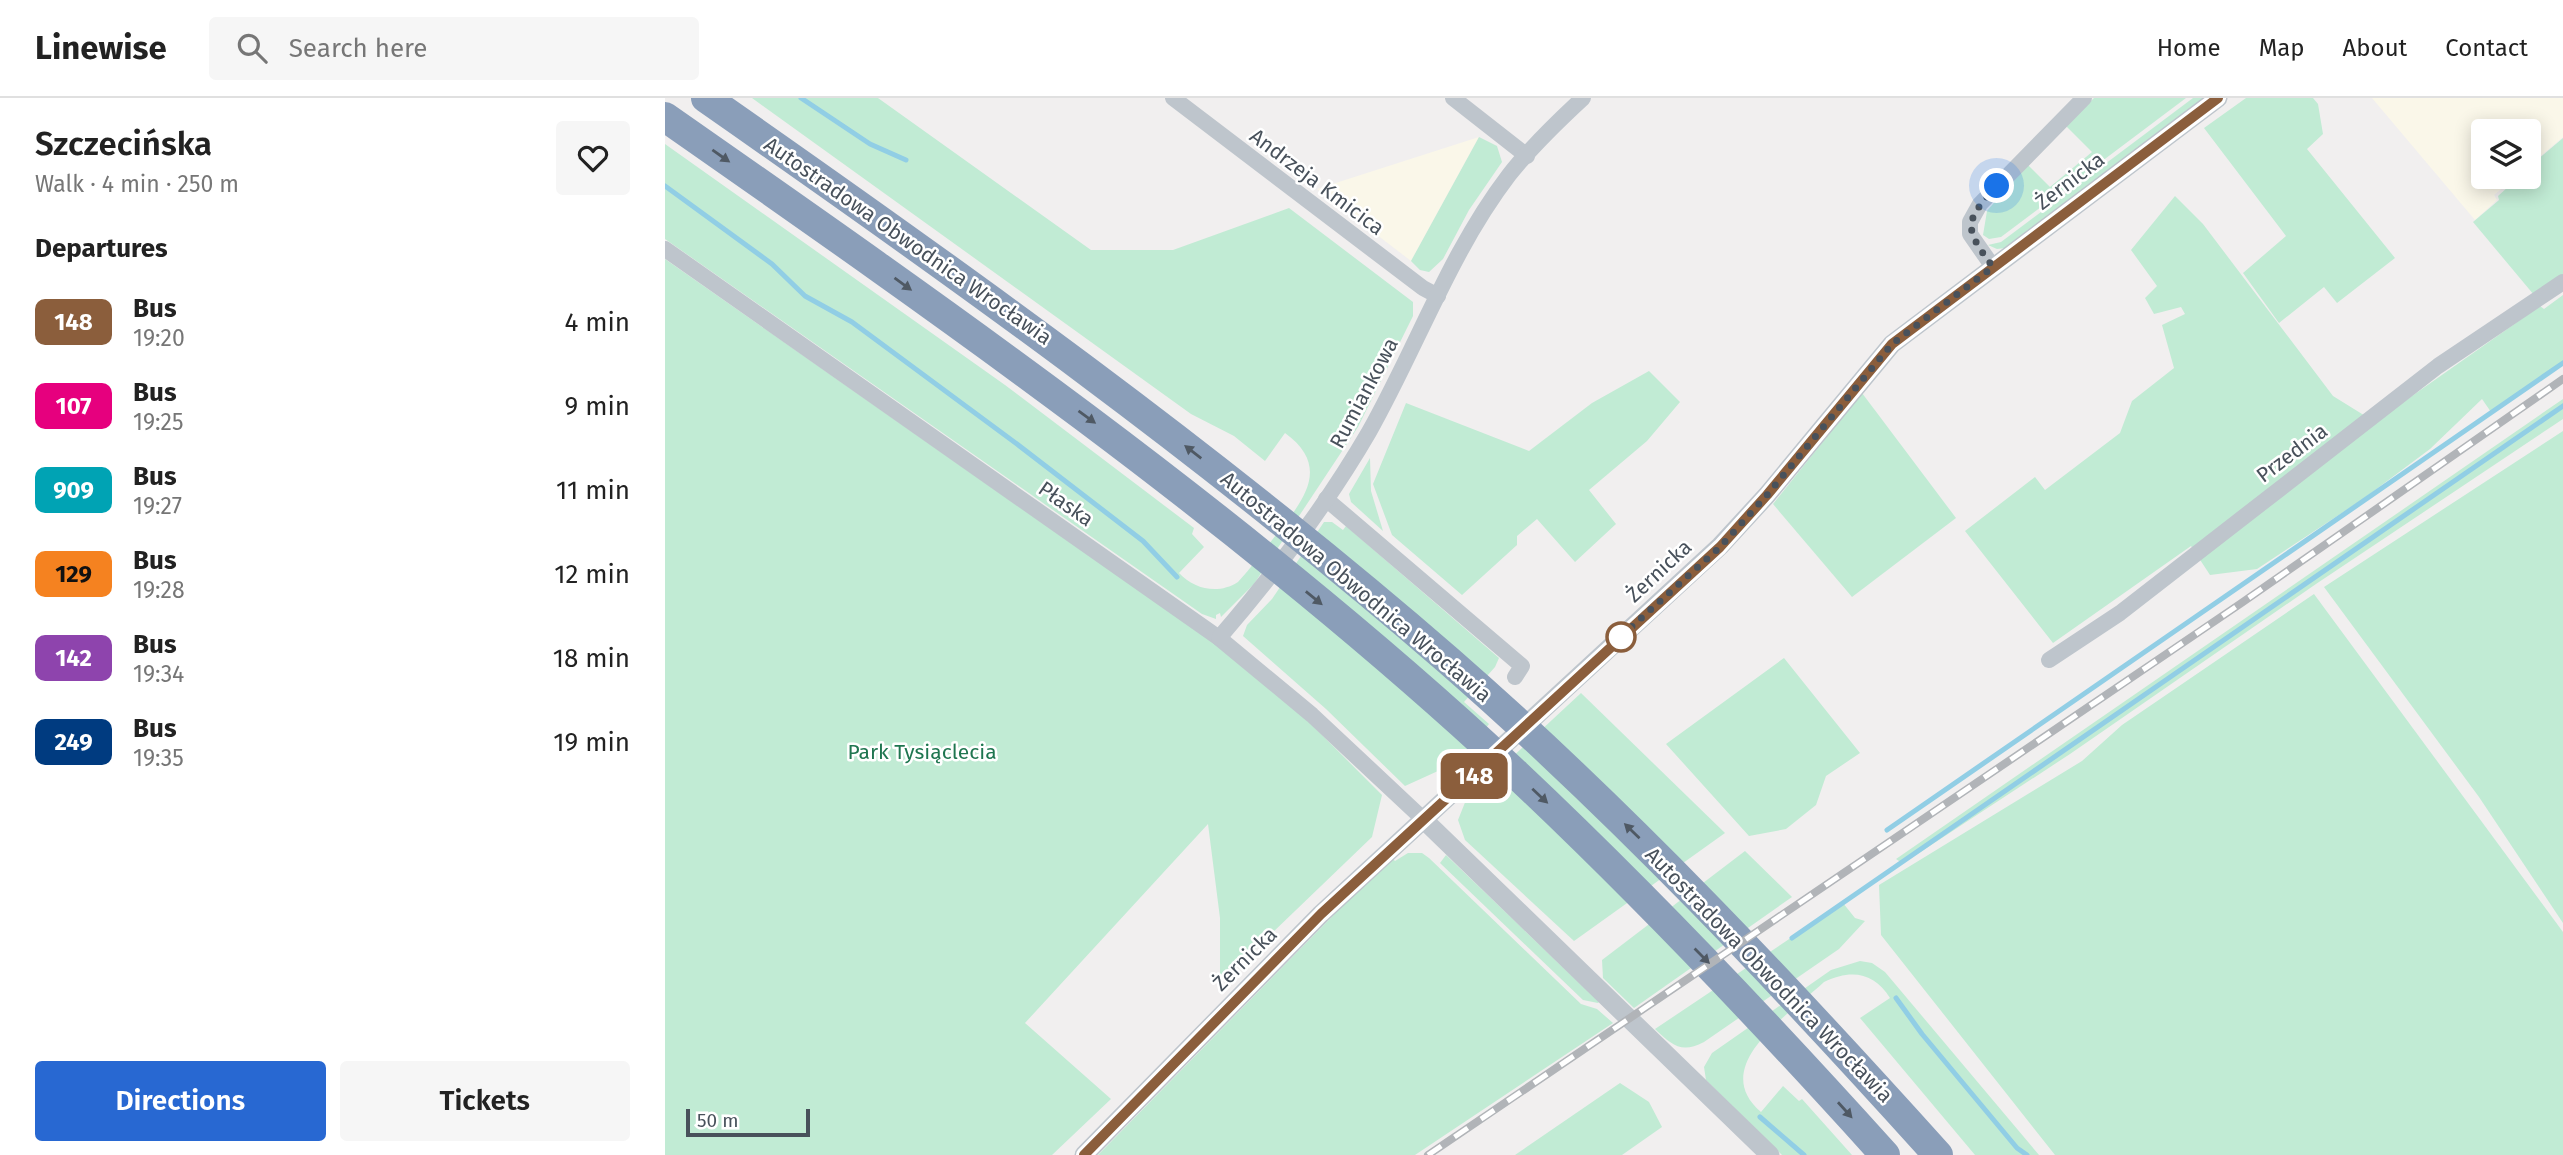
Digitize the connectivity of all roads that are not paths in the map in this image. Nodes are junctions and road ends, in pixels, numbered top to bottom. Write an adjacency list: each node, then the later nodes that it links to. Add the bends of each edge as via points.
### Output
1 (706, 98): 21 (highway, Autostradowa Obwodnica Wrocławia, one-way to 1, via 1672,869 1508,714 1380,602 1069,356)
2 (1173, 98): 12 (street, Andrzeja Kmicica)
3 (1453, 98): 8 (street)
4 (1583, 98): 8 (street, Rumiankowa)
5 (2084, 98): 10 (street, via 1972,216 1970,234)
6 (2218, 98): 10 (street, Żernicka)
7 (665, 117): 20 (highway, Autostradowa Obwodnica Wrocławia, one-way to 20, via 1094,421 1349,627 1482,743 1648,901)
8 (1527, 156): 12 (street, Rumiankowa, via 1490,204)
9 (665, 249): 14 (street, Płaska)
10 (1993, 267): 17 (street, Żernicka, via 1892,344 1720,547)
11 (2563, 282): 15 (street, Przednia, via 2438,366 2120,613)
12 (1438, 296): 13 (street, Rumiankowa, via 1374,423)
13 (1326, 499): 14 (street, Rumiankowa, via 1290,553); 16 (street)
14 (1219, 638): 17 (street, Płaska, via 1312,715)
15 (2049, 660)
16 (1518, 671)
17 (1423, 819): 18 (street, Żernicka, via 1321,914); 19 (street)
18 (1084, 1155)
19 (1770, 1155)
20 (1885, 1155)
21 (1938, 1155)

